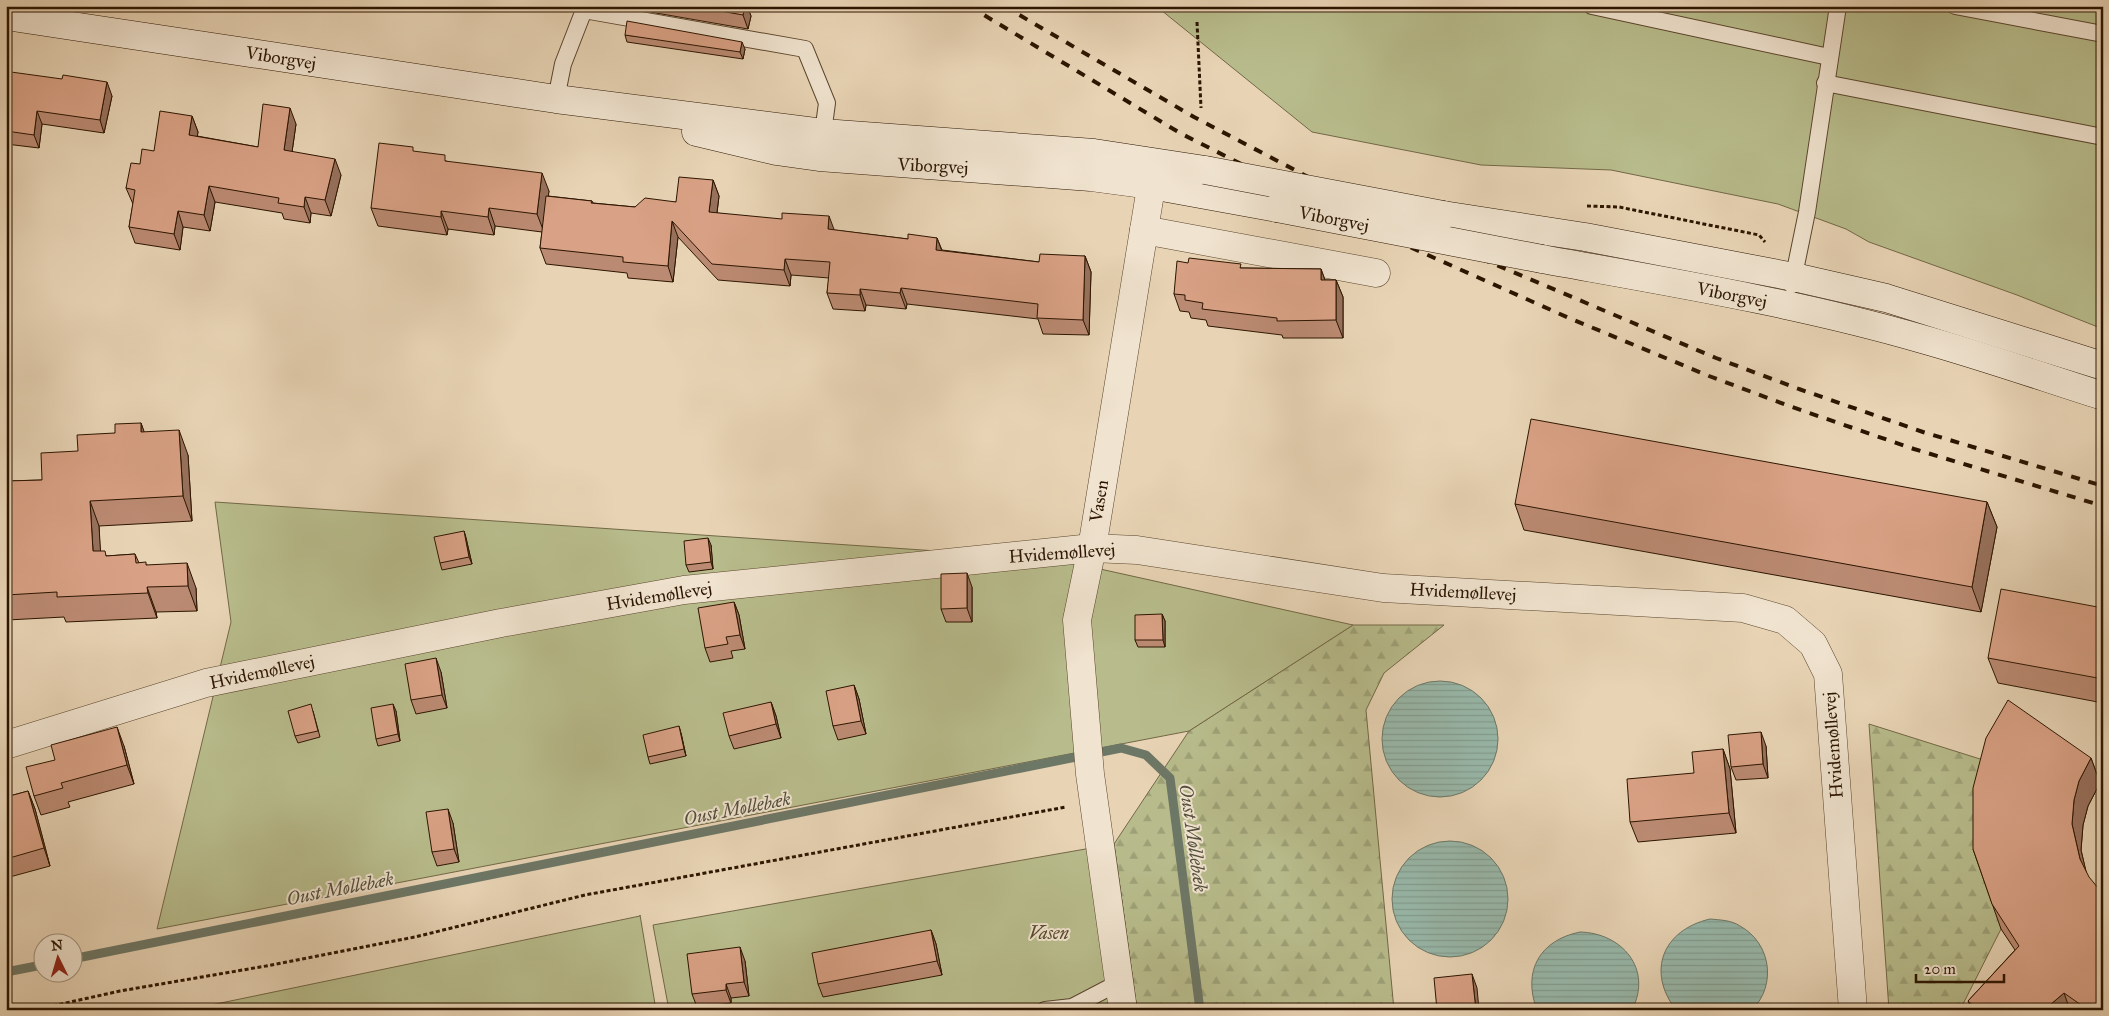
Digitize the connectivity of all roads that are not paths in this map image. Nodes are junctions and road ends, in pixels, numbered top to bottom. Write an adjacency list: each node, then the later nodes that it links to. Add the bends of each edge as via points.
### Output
1 (1592, 6): 6 (lane)
2 (1838, 6): 6 (lane)
3 (1956, 6): 5 (lane)
4 (6, 16): 8 (street, Viborgvej)
5 (2103, 34)
6 (1830, 57): 7 (lane)
7 (1825, 83): 9 (lane); 14 (lane, via 1807,212)
8 (556, 99): 10 (street, Viborgvej); 10 (lane, via 563,64 584,10 805,49 827,103)
9 (2103, 137)
10 (821, 145): 11 (street, Viborgvej, via 908,140 1010,146)
11 (1153, 173): 12 (street, Vasen); 14 (street, Viborgvej, bridge, via 1205,170); 15 (street, Viborgvej, bridge, via 1277,208)
12 (1144, 230): 13 (street); 18 (street, Vasen)
13 (1376, 273)
14 (1794, 277): 15 (lane); 16 (street, Viborgvej, via 1886,298)
15 (1788, 306): 17 (street, Viborgvej, via 1922,339)
16 (2103, 366)
17 (2103, 396)
18 (1092, 548): 19 (street, Hvidemøllevej, via 694,589 501,623 206,683); 20 (street, Vasen, via 1077,620 1090,774); 23 (street, Hvidemøllevej, via 1137,550 1383,588 1742,608 1785,620 1813,644 1828,674)
19 (6, 745)
20 (1120, 982): 21 (lane, via 1072,1007); 22 (street, Vasen)
21 (1045, 1010)
22 (1123, 1010)
23 (1853, 1010)

